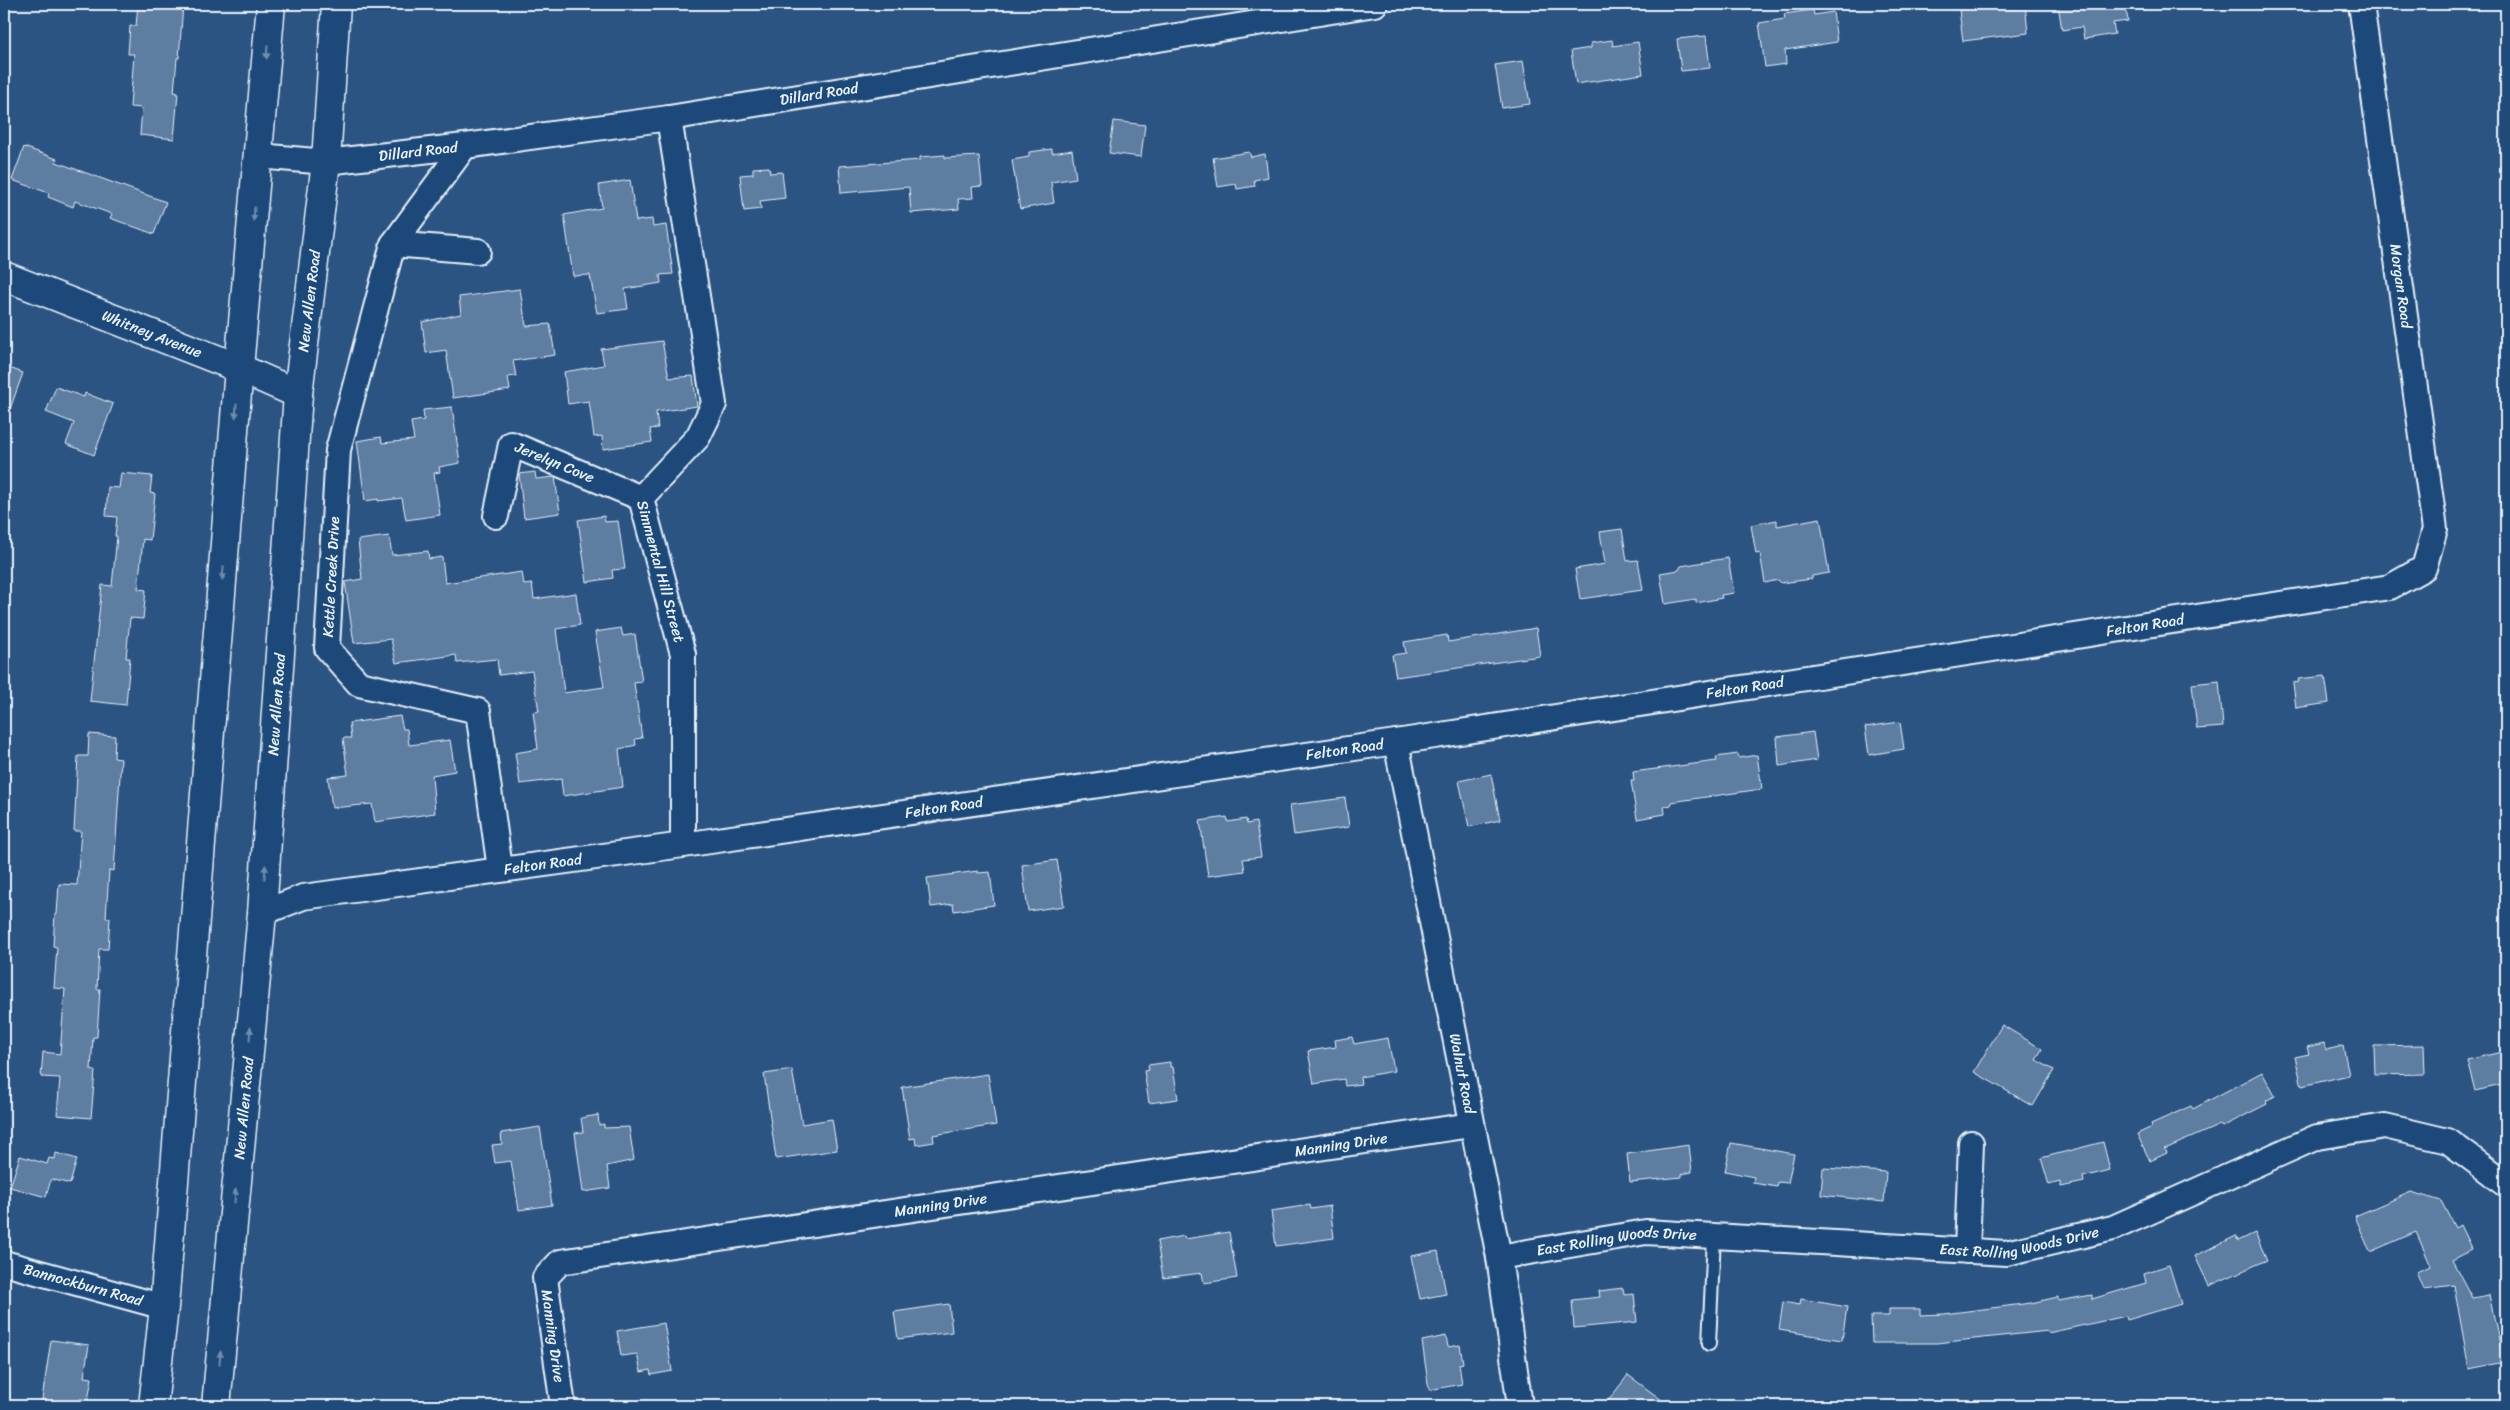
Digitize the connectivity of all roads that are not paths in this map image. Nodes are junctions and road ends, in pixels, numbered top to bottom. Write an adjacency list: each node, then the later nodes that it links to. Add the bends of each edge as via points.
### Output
1 (271, 4): 7 (main road, one-way to 7)
2 (336, 4): 8 (main road, New Allen Road)
3 (1375, 4): 5 (street, Dillard Road)
4 (2361, 4): 16 (street, Morgan Road, via 2435,529)
5 (669, 118): 6 (street, Dillard Road); 14 (street, Simmental Hill Street, via 714,404 698,437)
6 (464, 146): 8 (street, Dillard Road); 9 (street, Kettle Creek Drive)
7 (259, 156): 8 (street, Dillard Road); 12 (main road, one-way to 12)
8 (326, 162): 13 (main road, New Allen Road)
9 (393, 244): 10 (street); 19 (street, Kettle Creek Drive, via 338,450 327,648 359,684 478,711)
10 (478, 251)
11 (4, 276): 12 (main road, Whitney Avenue)
12 (239, 368): 13 (main road, Whitney Avenue); 28 (main road, one-way to 28)
13 (298, 394): 20 (main road, New Allen Road, one-way to 13)
14 (641, 498): 15 (street, Jerelyn Cove, via 511,444); 18 (street, Simmental Hill Street, via 683,654)
15 (496, 516)
16 (2424, 568): 17 (street, Felton Road, via 2390,587)
17 (1396, 742): 18 (street, Felton Road); 21 (street, Walnut Road)
18 (683, 845): 19 (street, Felton Road)
19 (500, 869): 20 (street, Felton Road, via 303,896)
20 (262, 913): 31 (main road, New Allen Road, one-way to 20)
21 (1471, 1124): 26 (street, Walnut Road); 32 (street, Manning Drive, via 560,1262 545,1278)
22 (1971, 1144): 25 (street)
23 (2506, 1184): 25 (street, East Rolling Woods Drive, via 2448,1141 2385,1126 2317,1137 2113,1228 2006,1253)
24 (1714, 1236): 25 (street, East Rolling Woods Drive); 26 (street, East Rolling Woods Drive, via 1646,1232); 29 (lane)
25 (1967, 1251)
26 (1499, 1257): 33 (street, Walnut Road)
27 (5, 1270): 28 (street, Bannockburn Road)
28 (164, 1307): 30 (main road)
29 (1709, 1344)
30 (153, 1406)
31 (216, 1406)
32 (564, 1406)
33 (1520, 1406)

